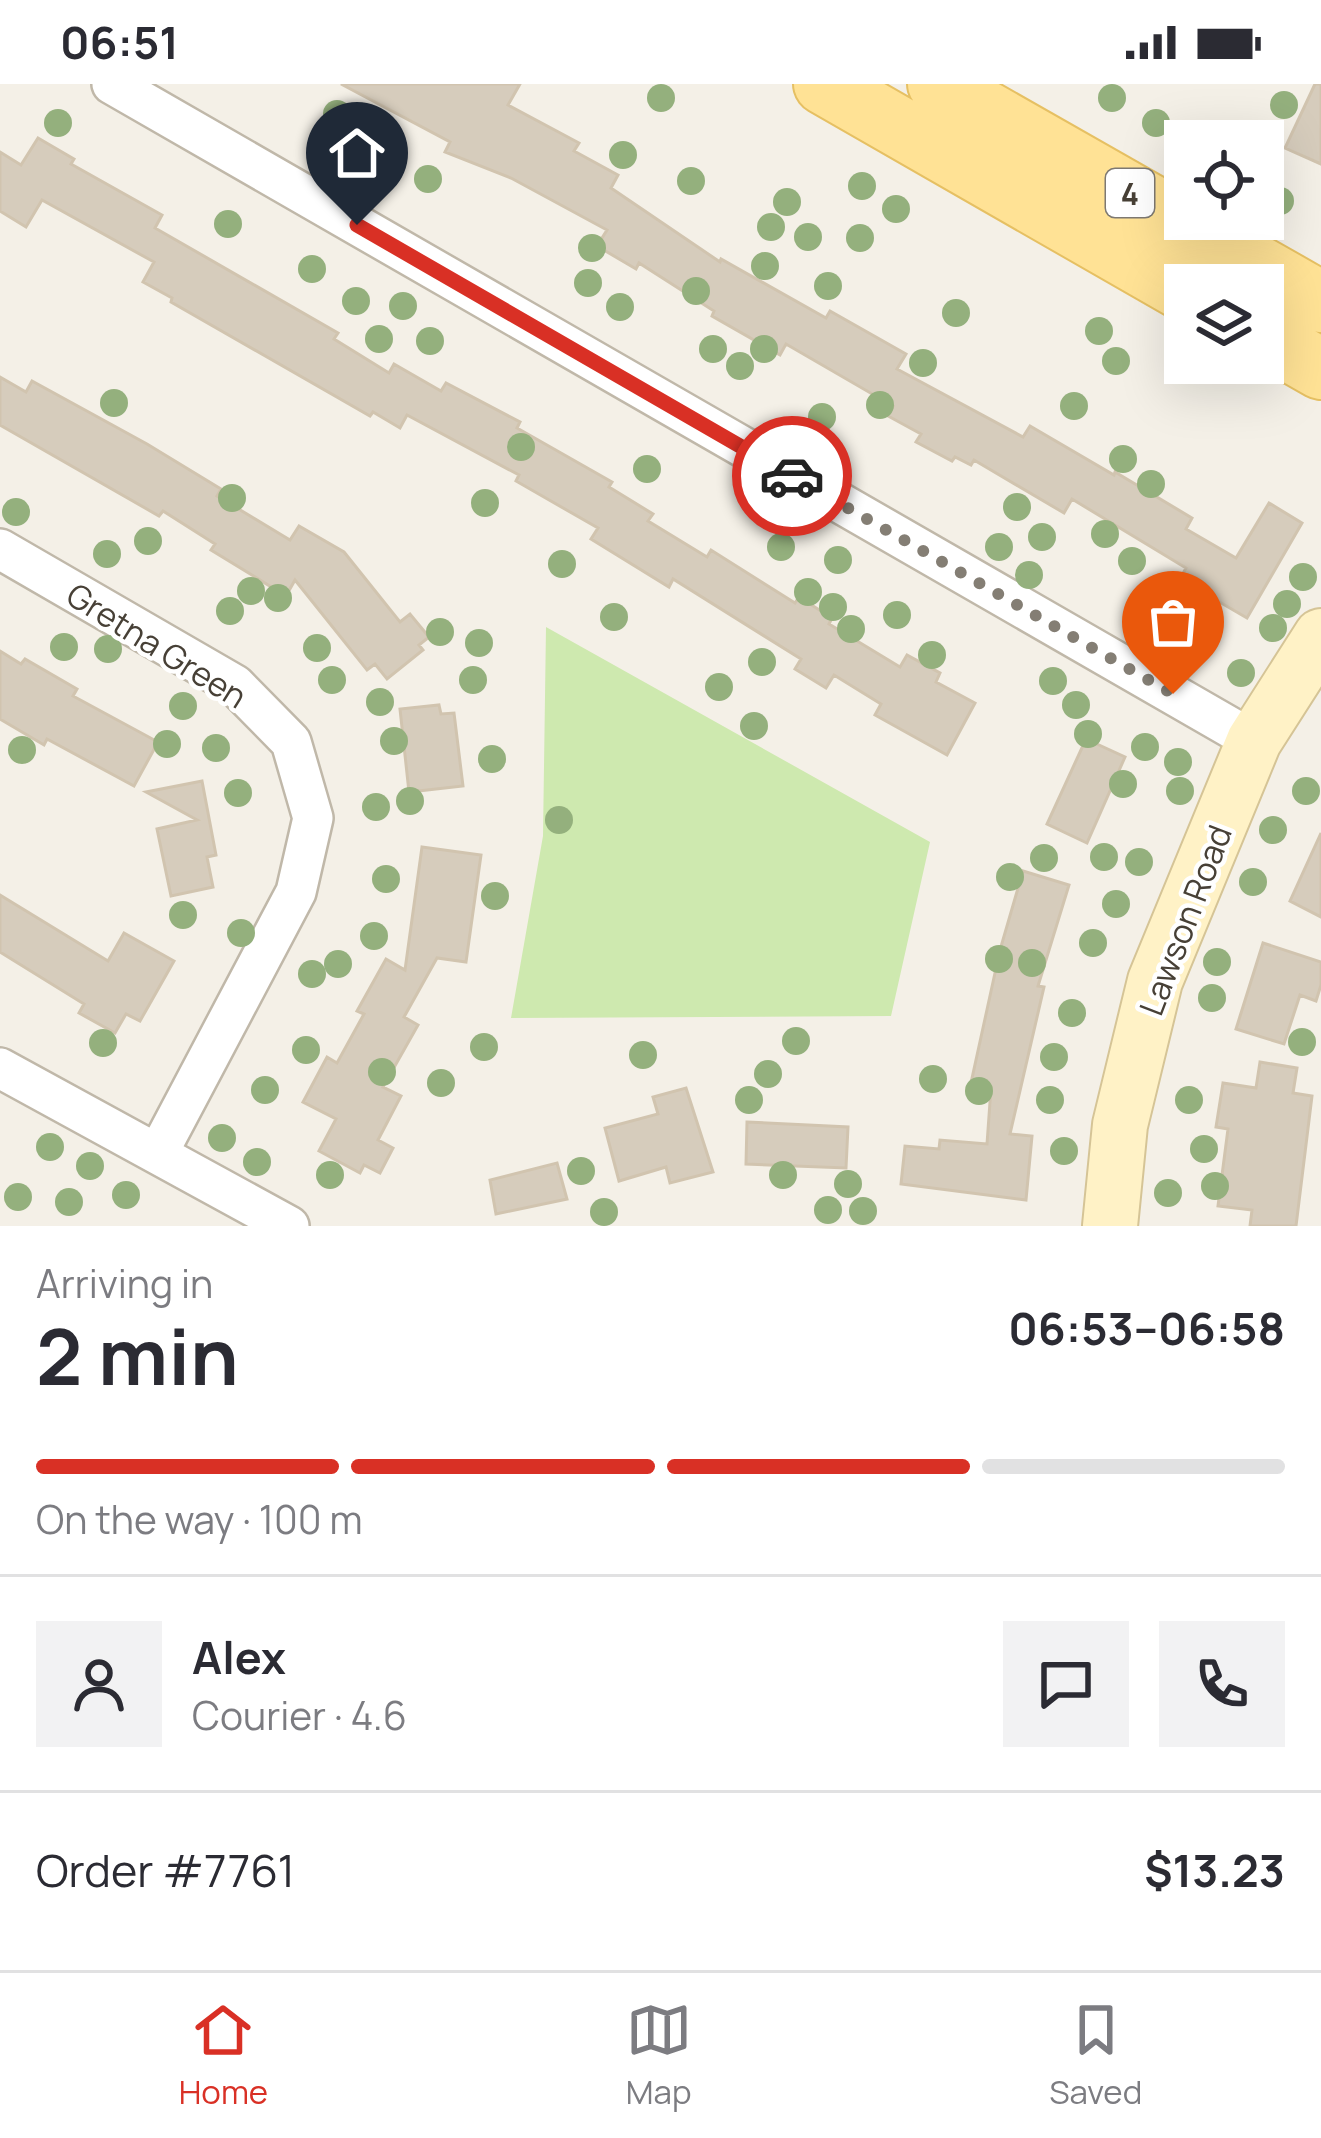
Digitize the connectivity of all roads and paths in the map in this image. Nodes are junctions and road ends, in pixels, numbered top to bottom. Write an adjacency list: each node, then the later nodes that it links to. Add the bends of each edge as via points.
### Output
1 (112, 84): 10 (street)
2 (824, 84): 4 (main road, 4)
3 (938, 84): 5 (main road, 4)
4 (1164, 279)
5 (1321, 302)
6 (1284, 348): 7 (main road)
7 (1321, 369)
8 (0, 548): 12 (street, Gretna Green, via 235,685 291,742 313,818 296,892)
9 (1321, 636): 10 (street, Lawson Road)
10 (1254, 742): 14 (street, Lawson Road, via 1155,981 1120,1125)
11 (0, 1068): 12 (street)
12 (158, 1153): 13 (street)
13 (289, 1226)
14 (1110, 1226)

